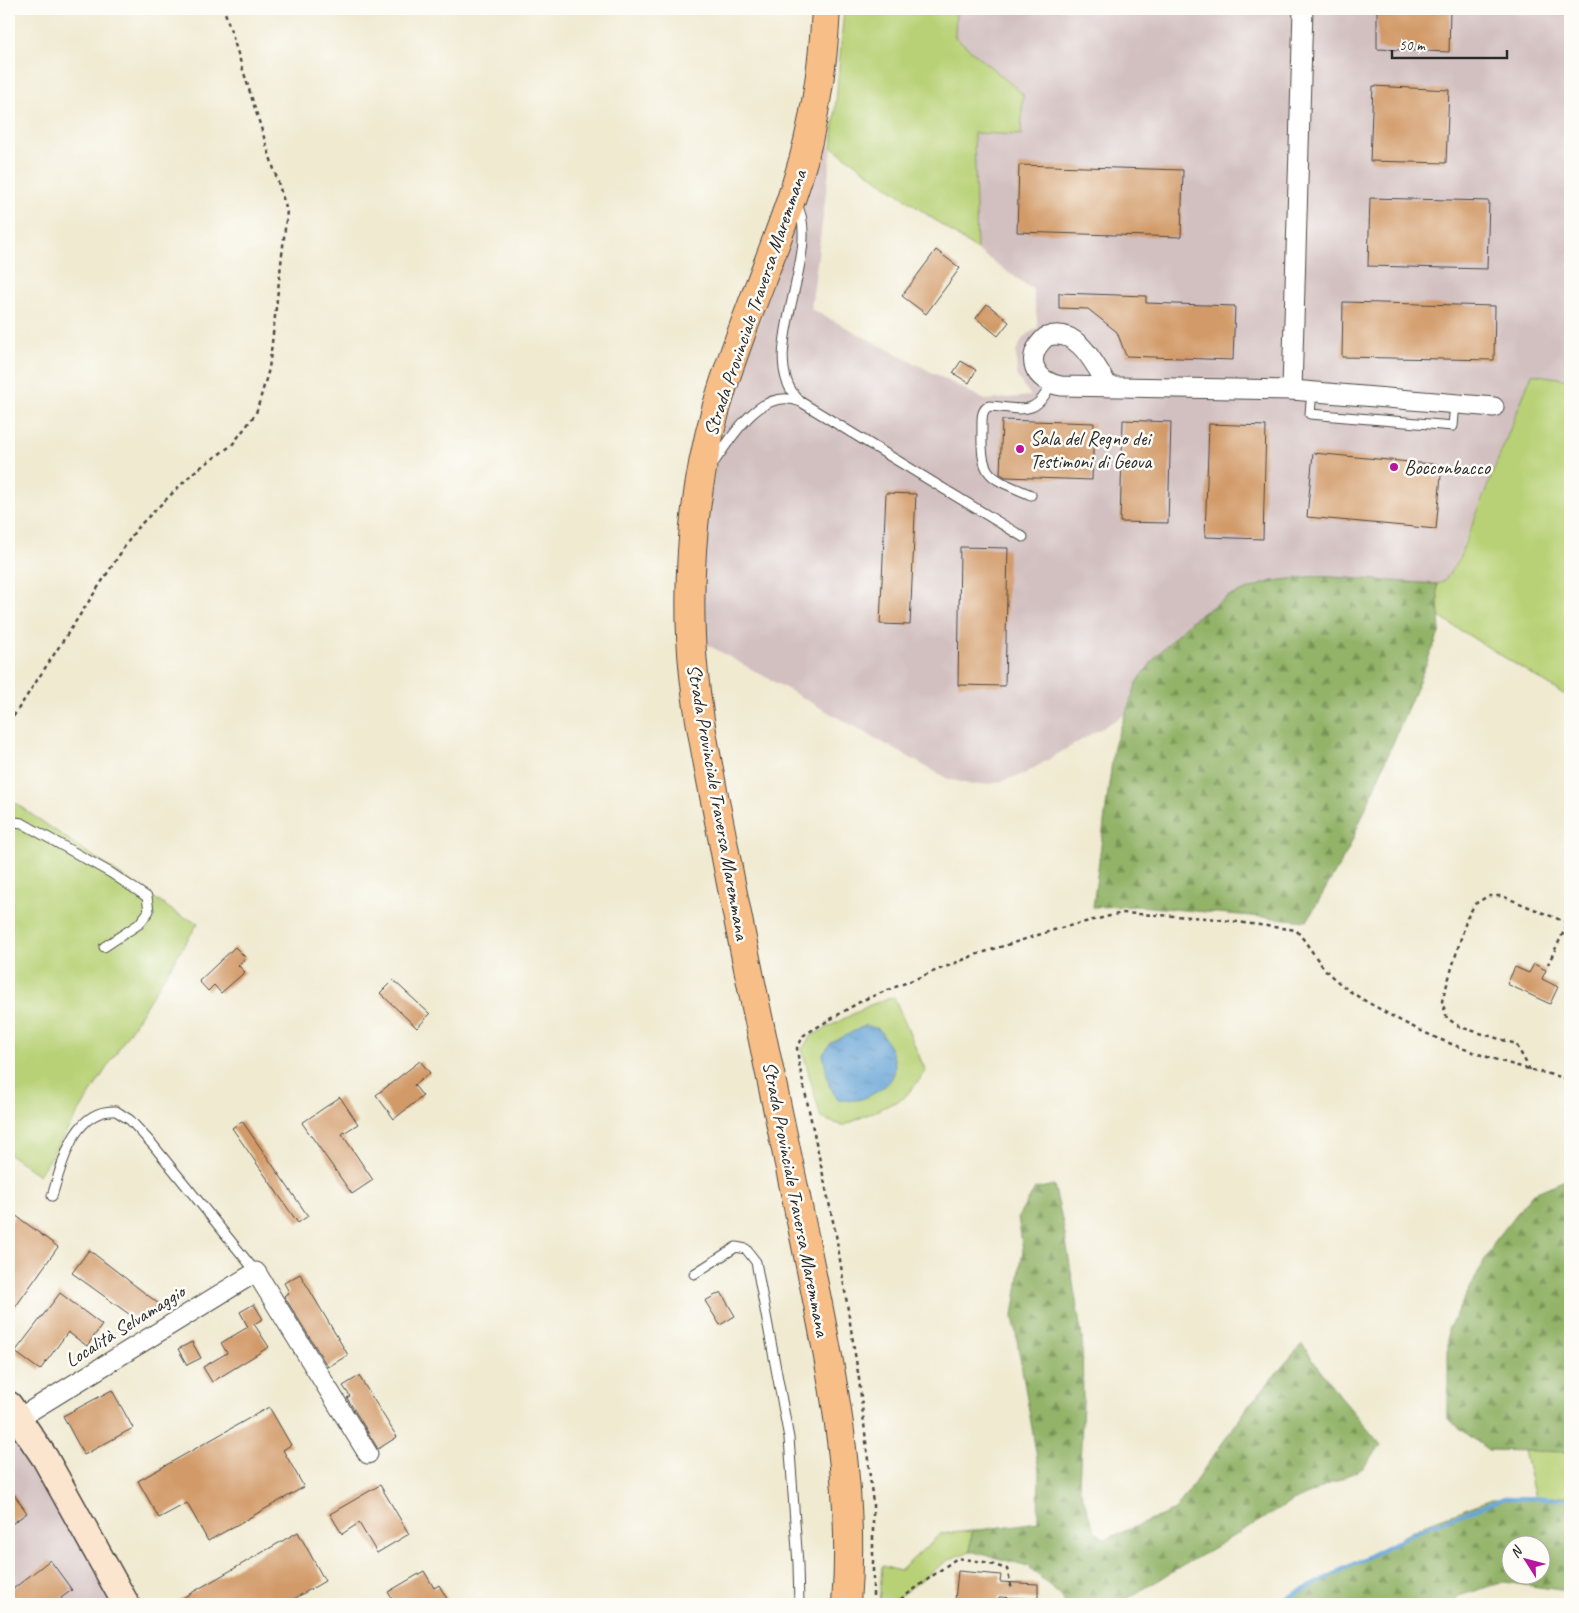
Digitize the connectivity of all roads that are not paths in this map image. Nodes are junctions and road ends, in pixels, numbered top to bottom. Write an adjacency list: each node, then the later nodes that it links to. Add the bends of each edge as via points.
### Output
1 (826, 9): 3 (main road, Strada Provinciale Traversa Maremmana, via 816,106)
2 (1303, 9): 6 (street)
3 (792, 197): 7 (lane, via 802,217 803,234 789,312 784,366 790,390); 9 (main road, Strada Provinciale Traversa Maremmana, via 721,394)
4 (1051, 384): 5 (street); 5 (street, via 1035,371 1032,360 1046,337 1058,335 1069,337 1082,348); 10 (lane, via 1044,400 1037,406 989,406 983,412 984,465 1001,482)
5 (1108, 386): 6 (street)
6 (1292, 390): 8 (street)
7 (801, 402): 9 (lane, via 788,397 777,398 761,406); 11 (lane)
8 (1494, 407)
9 (701, 479): 21 (main road, Strada Provinciale Traversa Maremmana, via 690,580 695,682 728,869 838,1411 848,1511)
10 (1031, 495)
11 (1023, 537)
12 (9, 821): 13 (lane, via 22,823 147,897 149,911 143,920)
13 (104, 947)
14 (52, 1196): 15 (lane, via 64,1158 76,1134 95,1114 116,1111 130,1120 153,1145)
15 (256, 1272): 17 (street, Località Selvamaggio); 18 (street)
16 (694, 1274): 20 (lane, via 736,1247 746,1249 756,1262 789,1438)
17 (13, 1414): 19 (street, via 62,1487)
18 (368, 1454)
19 (126, 1604)
20 (799, 1604)
21 (846, 1604)

